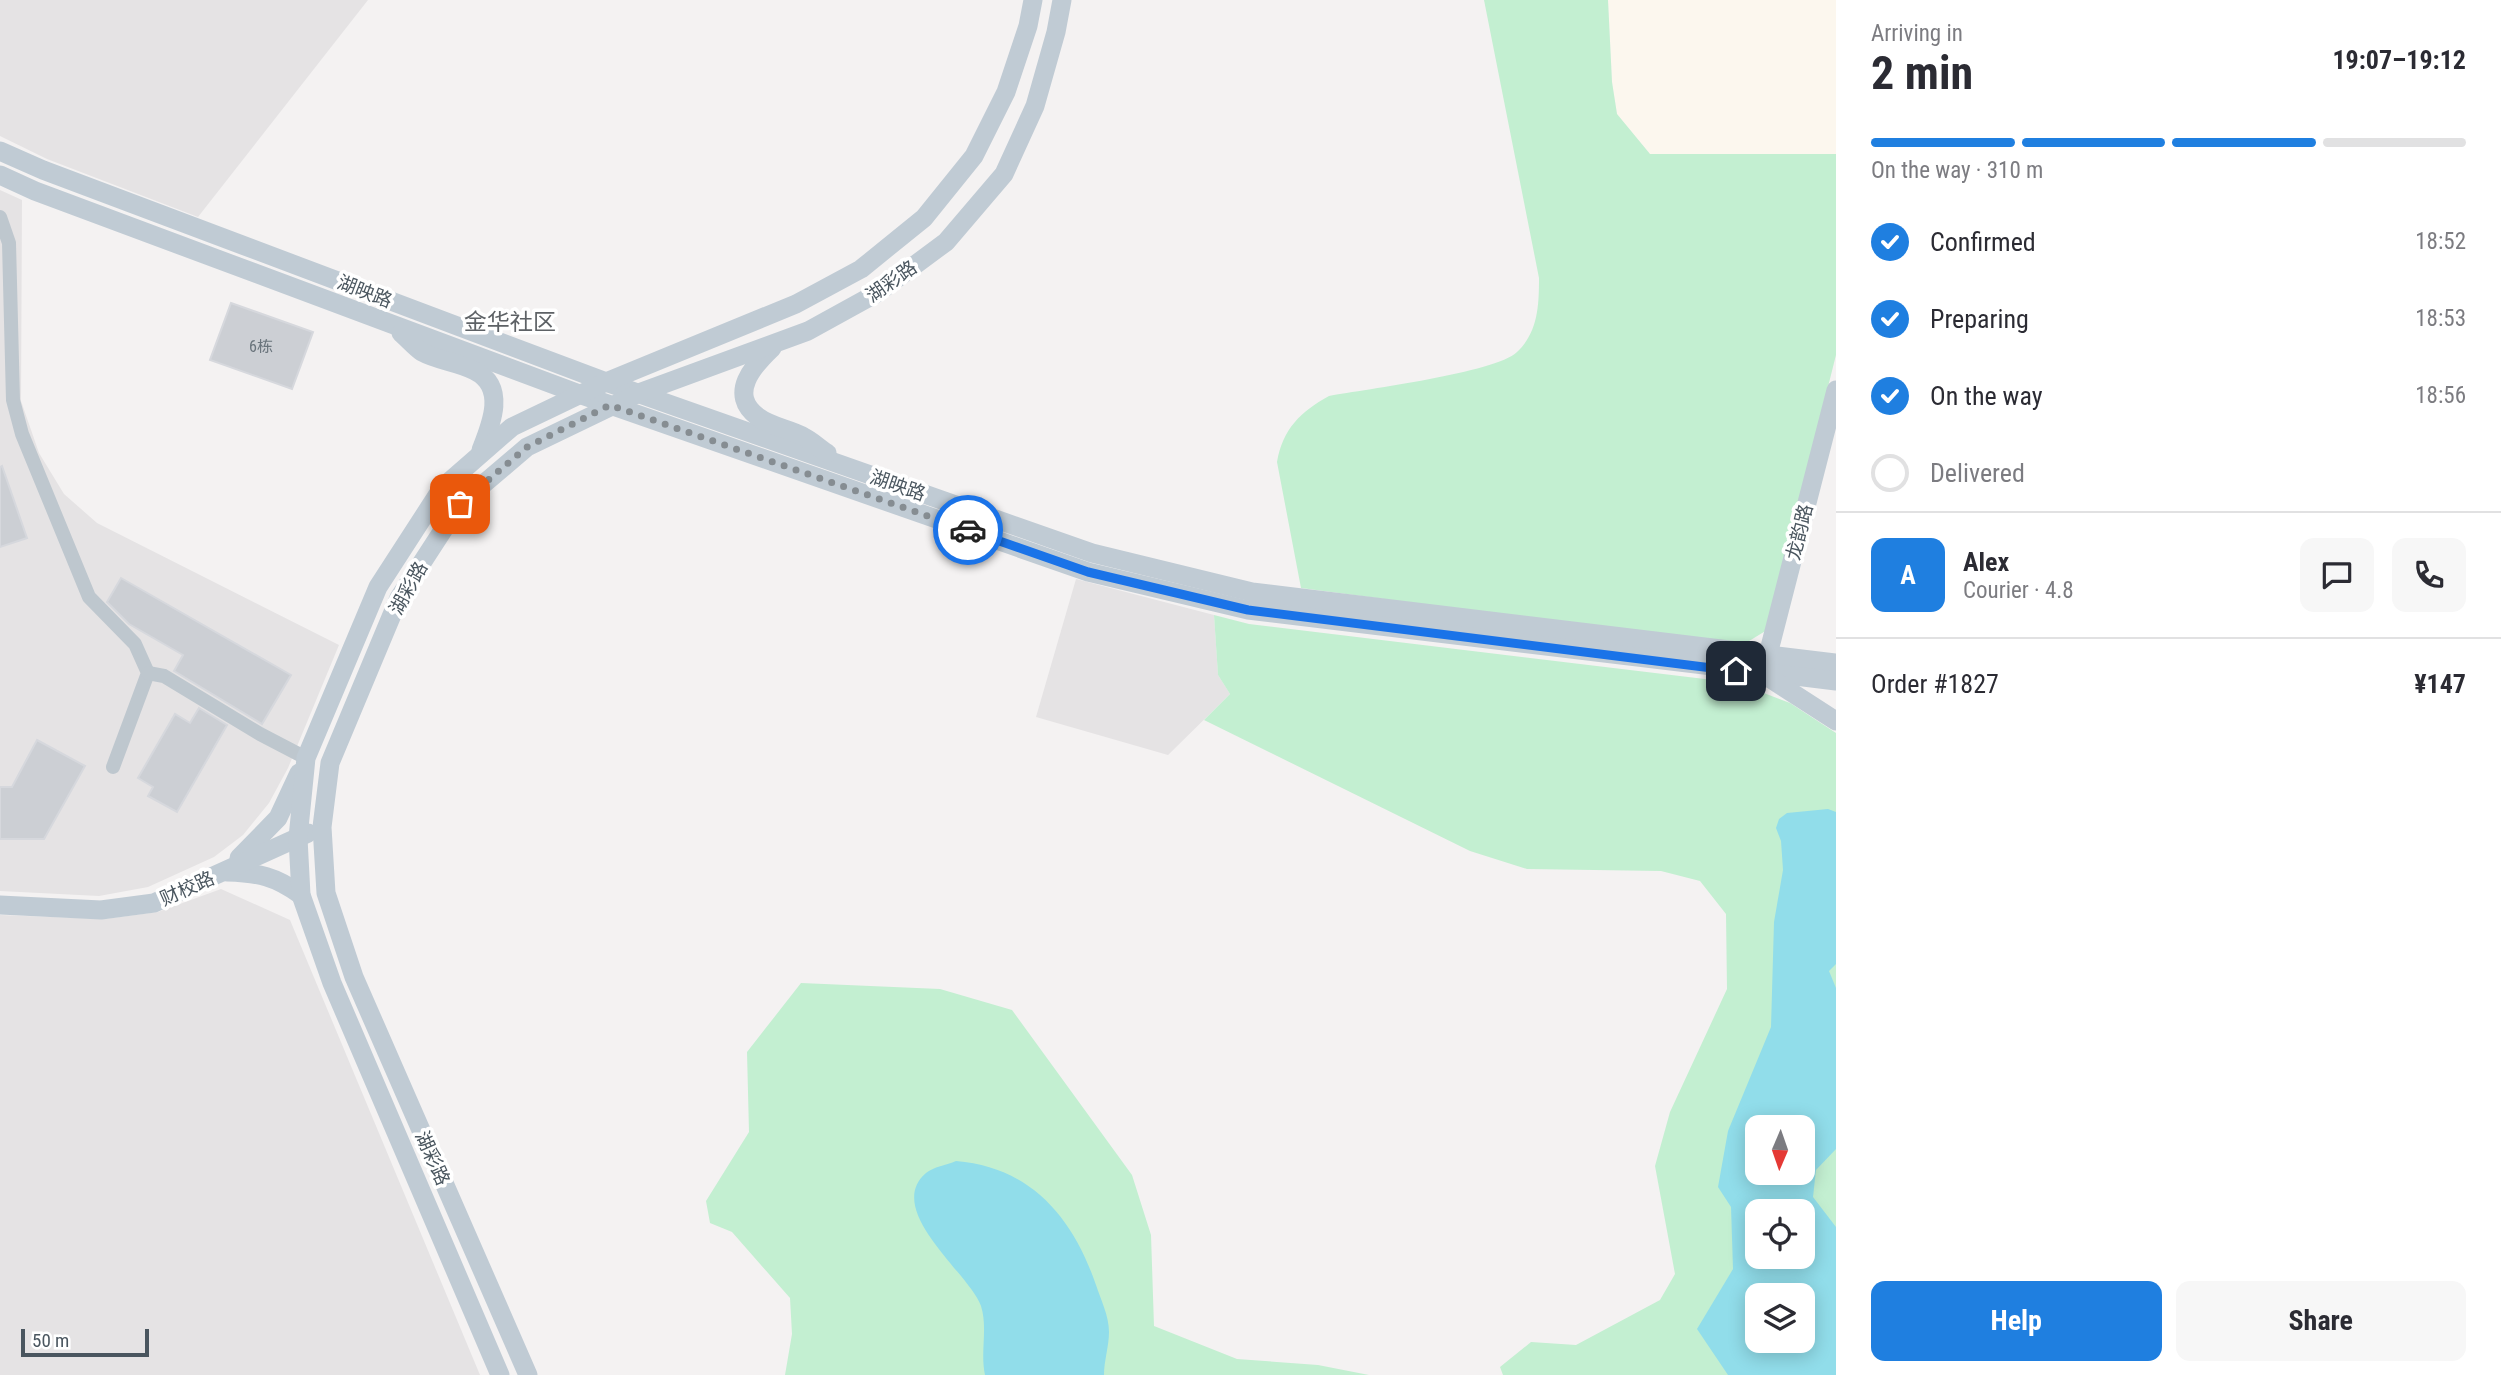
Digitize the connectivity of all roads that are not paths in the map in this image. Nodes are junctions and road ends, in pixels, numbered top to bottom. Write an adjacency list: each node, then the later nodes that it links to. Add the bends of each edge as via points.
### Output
1 (1033, 0): 8 (main road, 湖彩路, via 1006,92 985,135 974,156 924,218 861,268 796,304)
2 (1062, 0): 7 (main road, 湖彩路, via 1035,106 1004,174 946,242 877,293 808,331)
3 (0, 151): 8 (main road, 湖映路)
4 (0, 174): 6 (main road, 湖映路)
5 (0, 218): 17 (street, via 9,243 13,400 22,434 89,597 135,645)
6 (390, 324): 11 (main road, 湖映路); 13 (main road, via 422,351 477,372 490,385 494,420)
7 (779, 341): 10 (main road, 湖彩路); 14 (main road, via 751,368 744,383 747,404 758,417 804,437)
8 (606, 382): 10 (main road, 湖映路); 11 (main road, 湖彩路)
9 (1836, 390): 16 (main road, 龙韵路)
10 (639, 393): 12 (main road, 湖彩路); 14 (main road, 湖映路)
11 (579, 394): 12 (main road, 湖映路); 13 (main road, 湖彩路, via 512,427)
12 (610, 405): 16 (main road, 湖映路, via 1088,572 1248,610); 22 (main road, 湖彩路, via 527,447 460,504 399,597 330,762)
13 (479, 455): 20 (main road, 湖彩路, via 442,488 378,587)
14 (845, 466): 16 (main road, 湖映路, via 1092,553 1252,592)
15 (1836, 663): 16 (main road, 湖映路)
16 (1765, 665): 18 (main road, 湖映路); 19 (main road)
17 (148, 673): 20 (street, via 164,676); 21 (street)
18 (1836, 681)
19 (1836, 721)
20 (306, 758): 23 (main road, 湖彩路); 24 (main road, via 278,818)
21 (113, 767)
22 (322, 827): 23 (main road, 财校路); 28 (main road, 湖彩路, via 326,893 354,977)
23 (298, 838): 24 (main road, 财校路); 25 (main road, 湖彩路)
24 (222, 872): 25 (main road, via 280,880); 26 (main road, 财校路, via 154,903 101,910)
25 (301, 895): 27 (main road, 湖彩路, via 332,984)
26 (0, 905)
27 (500, 1375)
28 (528, 1375)

